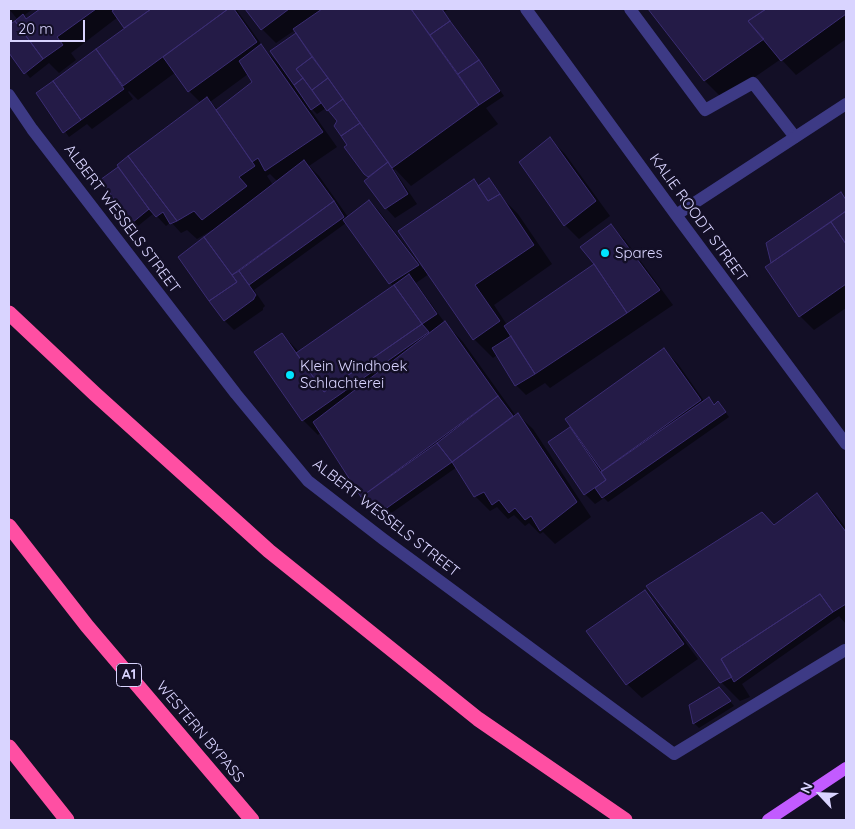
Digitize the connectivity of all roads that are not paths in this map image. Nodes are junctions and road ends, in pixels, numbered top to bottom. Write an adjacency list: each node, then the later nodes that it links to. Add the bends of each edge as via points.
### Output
1 (526, 9): 6 (street, KALIE ROODT STREET)
2 (630, 9): 5 (street, via 705,110 753,83)
3 (9, 95): 10 (street, ALBERT WESSELS STREET, via 236,394 308,480 674,754)
4 (846, 104): 5 (street)
5 (795, 137): 6 (street)
6 (676, 216): 8 (street, KALIE ROODT STREET)
7 (9, 313): 15 (highway, via 269,551 478,719)
8 (846, 444)
9 (9, 526): 14 (highway, WESTERN BYPASS / A1, via 87,626)
10 (845, 650)
11 (9, 747): 13 (highway)
12 (846, 768): 16 (main road)
13 (67, 820)
14 (252, 820)
15 (625, 820)
16 (768, 820)

